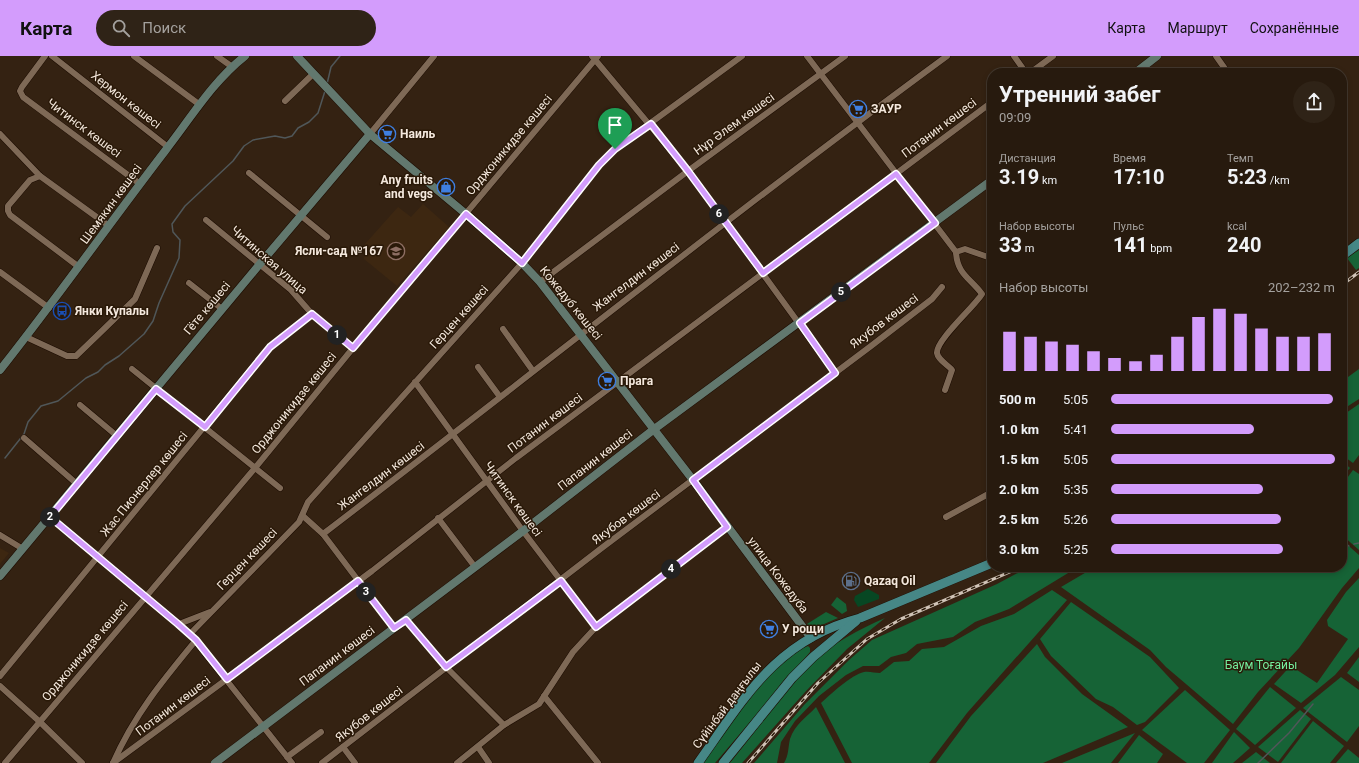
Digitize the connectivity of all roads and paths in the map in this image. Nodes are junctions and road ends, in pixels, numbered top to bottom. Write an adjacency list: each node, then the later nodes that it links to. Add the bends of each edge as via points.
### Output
1 (45, 56): 36 (street, Читинск көшесі, via 22,87 20,91 23,96)
2 (52, 56): 31 (street, Хермон көшесі)
3 (134, 56): 25 (street)
4 (218, 56): 17 (street)
5 (245, 56): 17 (main road, Шемякин көшесі)
6 (297, 56): 22 (main road)
7 (434, 56): 30 (street, Гёте көшесі)
8 (742, 56): 28 (street, Герцен көшесі)
9 (807, 56): 23 (street)
10 (845, 56): 23 (street, Нұр Әлем көшесі)
11 (947, 56): 27 (street, Жангелдин көшесі)
12 (1014, 56): 18 (street)
13 (1053, 56): 19 (street)
14 (1157, 56): 20 (main road)
15 (1216, 56): 21 (street)
16 (595, 57): 28 (street); 38 (street, Орджоникидзе көшесі)
17 (231, 66): 25 (main road, Шемякин көшесі)
18 (1022, 68)
19 (1037, 68)
20 (1141, 68)
21 (1224, 68)
22 (313, 74): 24 (street); 30 (main road, Кожедуб көшесі)
23 (821, 75): 27 (street); 32 (street, Нұр Әлем көшесі)
24 (285, 102)
25 (200, 105): 31 (main road, Шемякин көшесі)
26 (987, 106): 34 (street, Потанин көшесі)
27 (857, 122): 34 (street); 41 (street, Жангелдин көшесі)
28 (651, 124): 32 (street); 50 (street, Герцен көшесі, via 615,149 599,165)
29 (0, 134): 35 (street)
30 (370, 134): 38 (main road, Кожедуб көшесі); 39 (main road, Гёте көшесі)
31 (168, 147): 36 (main road, Шемякин көшесі)
32 (688, 171): 41 (street); 55 (street, Нұр Әлем көшесі)
33 (249, 173): 39 (street)
34 (896, 174): 42 (street); 54 (street, Потанин көшесі)
35 (40, 176): 43 (street); 52 (street, via 30,180 8,206 8,211)
36 (140, 184): 43 (main road, Шемякин көшесі)
37 (987, 184): 42 (main road, Папанин көшесі)
38 (466, 214): 50 (main road, Кожедуб көшесі); 65 (street, Орджоникидзе көшесі)
39 (301, 216): 44 (street); 51 (main road, Гёте көшесі)
40 (206, 220): 51 (street, Читинская улица)
41 (725, 222): 54 (street); 63 (street, Жангелдин көшесі)
42 (935, 223): 47 (street); 61 (main road, Папанин көшесі)
43 (110, 226): 52 (main road, Шемякин көшесі)
44 (327, 237)
45 (1359, 243): 48 (main road)
46 (157, 248): 64 (street, via 135,299 76,356 67,356)
47 (956, 252): 49 (street, via 965,249); 74 (street, via 956,262 965,278 982,294 938,349 939,357 952,370)
48 (1347, 252)
49 (987, 257)
50 (522, 263): 55 (main road, Кожедуб көшесі); 71 (street, Герцен көшесі)
51 (259, 265): 59 (main road, Гёте көшесі); 60 (street, Читинская улица, via 291,290)
52 (79, 267): 58 (main road, Шемякин көшесі)
53 (0, 272): 58 (street)
54 (763, 273): 61 (street); 72 (street, Потанин көшесі)
55 (540, 282): 63 (main road, Кожедуб көшесі)
56 (189, 283): 59 (street)
57 (942, 287): 70 (street, Якубов көшесі, via 932,299)
58 (49, 308): 64 (main road, Шемякин көшесі)
59 (222, 309): 73 (main road, Гёте көшесі)
60 (312, 314): 65 (street, Читинская улица); 77 (street, Жас Пионерлер көшесі, via 270,347)
61 (800, 323): 70 (street); 78 (main road, Папанин көшесі)
62 (503, 329): 69 (street)
63 (580, 333): 69 (street, Жангелдин көшесі); 72 (main road, Кожедуб көшесі)
64 (26, 337): 68 (main road, Шемякин көшесі)
65 (353, 348): 82 (street, Орджоникидзе көшесі)
66 (478, 367): 75 (street)
67 (132, 369): 73 (street)
68 (0, 370)
69 (533, 371): 75 (street, Жангелдин көшесі)
70 (835, 373): 84 (street, Якубов көшесі)
71 (415, 382): 79 (street, Читинск көшесі); 88 (street, Герцен көшесі, via 308,502)
72 (617, 382): 78 (main road, Кожедуб көшесі); 83 (street, Потанин көшесі)
73 (156, 389): 77 (street); 80 (main road, Гёте көшесі)
74 (945, 390)
75 (500, 397): 79 (street, Жангелдин көшесі)
76 (80, 405): 80 (street)
77 (205, 427): 82 (street); 97 (street, Жас Пионерлер көшесі)
78 (653, 430): 84 (main road, Кожедуб көшесі); 93 (main road, Папанин көшесі)
79 (453, 434): 83 (street, Читинск көшесі); 94 (street, Жангелдин көшесі)
80 (117, 436): 85 (main road, Гёте көшесі)
81 (24, 438): 85 (street)
82 (255, 468): 86 (street); 103 (street, Орджоникидзе көшесі)
83 (487, 480): 91 (street, Потанин көшесі); 93 (street, Читинск көшесі)
84 (693, 480): 92 (main road, Кожедуб көшесі); 102 (street, Якубов көшесі)
85 (77, 484): 89 (main road, Гёте көшесі)
86 (280, 488)
87 (987, 495): 90 (street)
88 (303, 516): 94 (street); 104 (street, Герцен көшесі)
89 (50, 517): 96 (main road, Гёте көшесі); 97 (street)
90 (946, 517)
91 (438, 518): 99 (street); 101 (street, Потанин көшесі)
92 (727, 527): 108 (street); 111 (main road, улица Кожедуба)
93 (523, 531): 99 (main road, Папанин көшесі); 102 (street, Читинск көшесі)
94 (323, 534): 101 (street)
95 (0, 535): 96 (street)
96 (23, 549): 100 (main road, Гёте көшесі)
97 (98, 558): 103 (street); 114 (street, Жас Пионерлер көшесі)
98 (987, 565): 105 (main road, Сүйінбай даңғылы)
99 (475, 567): 106 (main road, Папанин көшесі)
100 (0, 576)
101 (358, 581): 109 (street); 115 (street, Потанин көшесі)
102 (561, 581): 108 (street, Читинск көшесі); 113 (street, Якубов көшесі)
103 (145, 596): 107 (street); 118 (street, Орджоникидзе көшесі)
104 (211, 612): 107 (street); 110 (street, Герцен көшесі)
105 (860, 618): 111 (main road, Сүйінбай даңғылы); 136 (main road, Сүйінбай даңғылы, via 792,678)
106 (406, 620): 109 (main road, Папанин көшесі); 113 (street)
107 (178, 624): 110 (street)
108 (596, 627): 117 (street, via 573,652)
109 (394, 628): 120 (main road, Папанин көшесі)
110 (190, 634): 112 (street)
111 (811, 638): 135 (main road, Сүйінбай даңғылы, via 790,650 758,681)
112 (196, 640): 115 (street); 127 (street, via 138,715)
113 (446, 667): 119 (street); 122 (street, Якубов көшесі)
114 (0, 676)
115 (227, 679): 120 (street); 127 (street, Потанин көшесі)
116 (0, 686): 118 (street)
117 (544, 696): 119 (street, via 539,704); 134 (street)
118 (40, 722): 125 (street, Орджоникидзе көшесі); 126 (street)
119 (504, 725): 123 (street)
120 (263, 726): 124 (street); 128 (main road, Папанин көшесі)
121 (321, 732): 124 (street)
122 (343, 747): 130 (street, Якубов көшесі); 131 (street)
123 (478, 747): 132 (street); 133 (street)
124 (287, 757): 129 (street)
125 (5, 763)
126 (82, 763)
127 (113, 763)
128 (215, 763)
129 (292, 763)
130 (322, 763)
131 (355, 763)
132 (457, 763)
133 (489, 763)
134 (598, 763)
135 (698, 763)
136 (723, 763)

